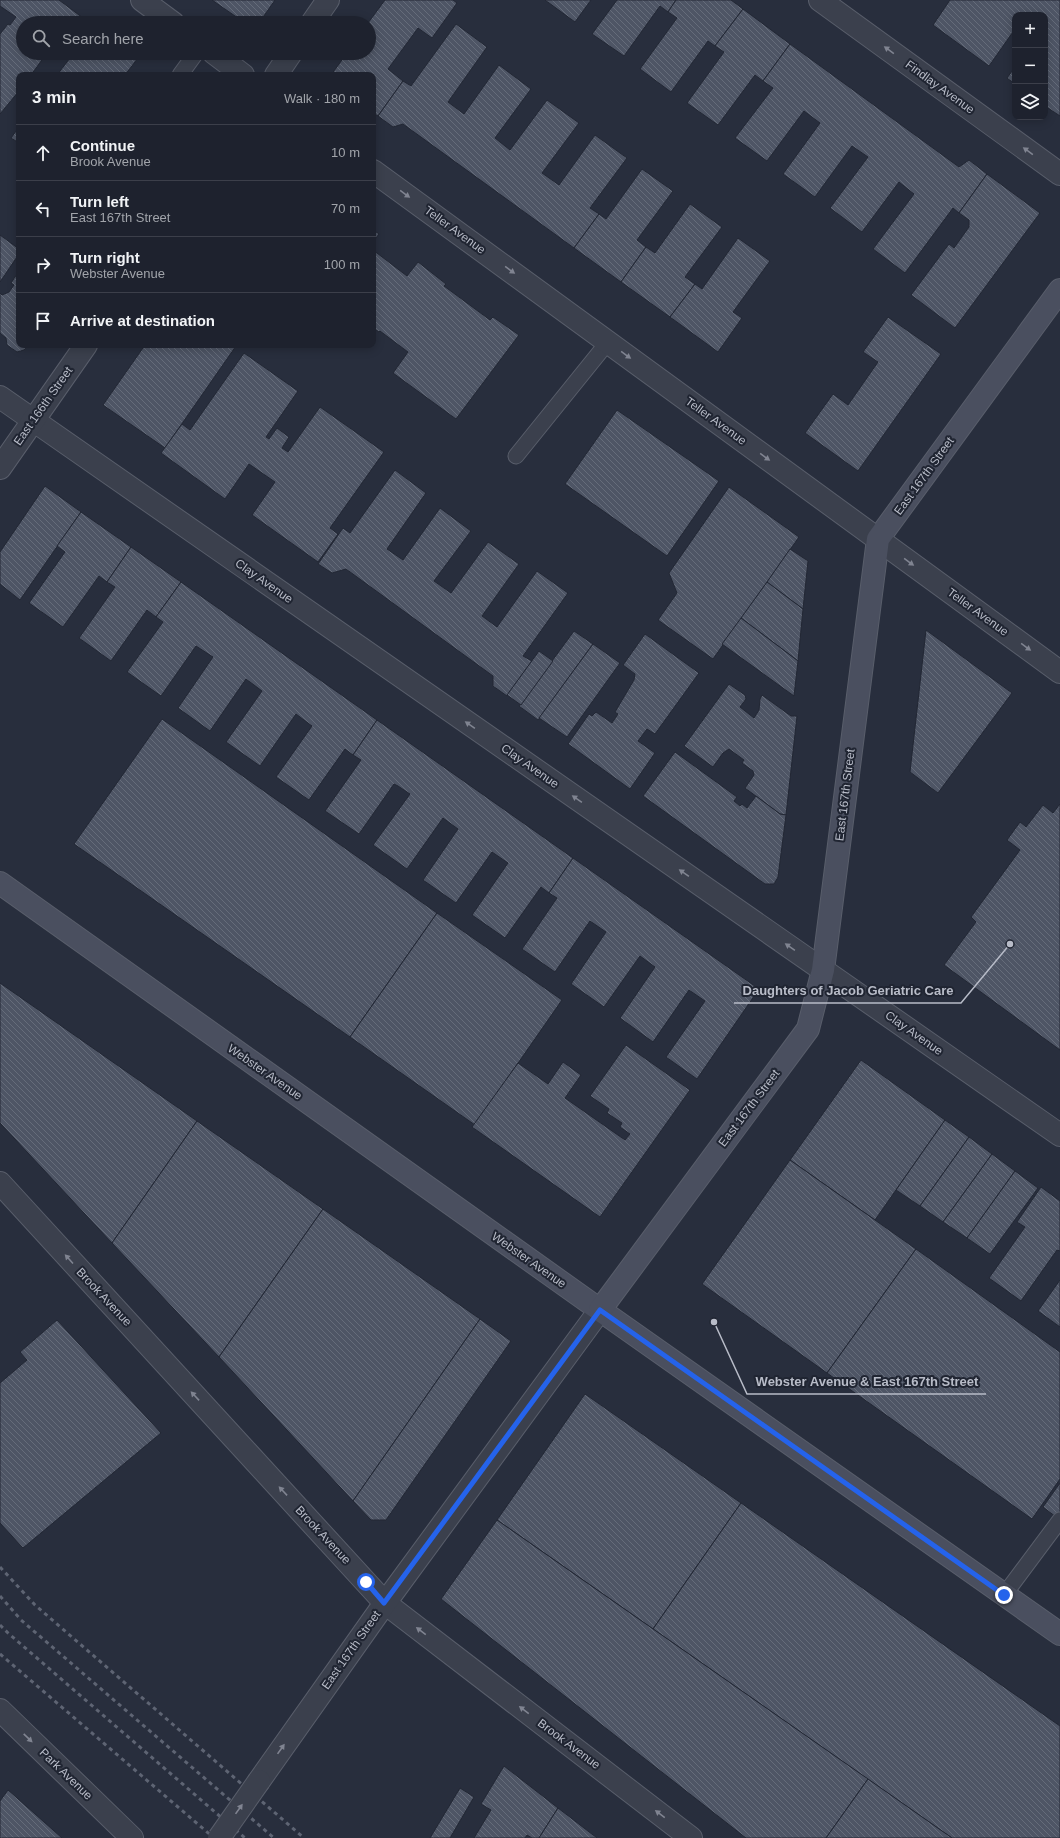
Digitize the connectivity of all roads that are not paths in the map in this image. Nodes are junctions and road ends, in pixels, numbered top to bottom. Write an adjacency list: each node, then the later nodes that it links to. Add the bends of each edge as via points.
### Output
1 (142, 0): 4 (street)
2 (328, 0): 5 (street)
3 (820, 0): 13 (street, Findlay Avenue, one-way to 3)
4 (164, 16)
5 (317, 16)
6 (191, 60): 9 (lane)
7 (223, 60): 10 (street)
8 (286, 60): 11 (street)
9 (182, 72)
10 (239, 72)
11 (278, 72)
12 (376, 173): 15 (street, Teller Avenue, one-way to 15)
13 (1060, 174)
14 (1060, 290): 21 (main road, East 167th Street)
15 (608, 342): 19 (lane); 21 (street, Teller Avenue, one-way to 21)
16 (84, 348): 18 (street, East 166th Street)
17 (0, 397): 18 (street, Clay Avenue)
18 (33, 421): 20 (street, East 166th Street); 24 (street, Clay Avenue, one-way to 18)
19 (516, 456)
20 (0, 468)
21 (878, 539): 22 (street, Teller Avenue, one-way to 22); 24 (main road, East 167th Street)
22 (1060, 672)
23 (0, 883): 27 (main road, Webster Avenue)
24 (822, 970): 25 (street, Clay Avenue); 27 (main road, East 167th Street, via 808,1029)
25 (1060, 1135)
26 (0, 1183): 30 (street, Brook Avenue, one-way to 26)
27 (600, 1310): 29 (main road, Webster Avenue); 30 (street, East 167th Street)
28 (1060, 1520): 29 (lane)
29 (1004, 1595): 31 (main road, Webster Avenue)
30 (384, 1603): 34 (street, East 167th Street, one-way to 30, bridge); 35 (street, Brook Avenue, one-way to 30)
31 (1060, 1634)
32 (0, 1710): 33 (street, Park Avenue, one-way to 33)
33 (132, 1838)
34 (219, 1838)
35 (691, 1838)

